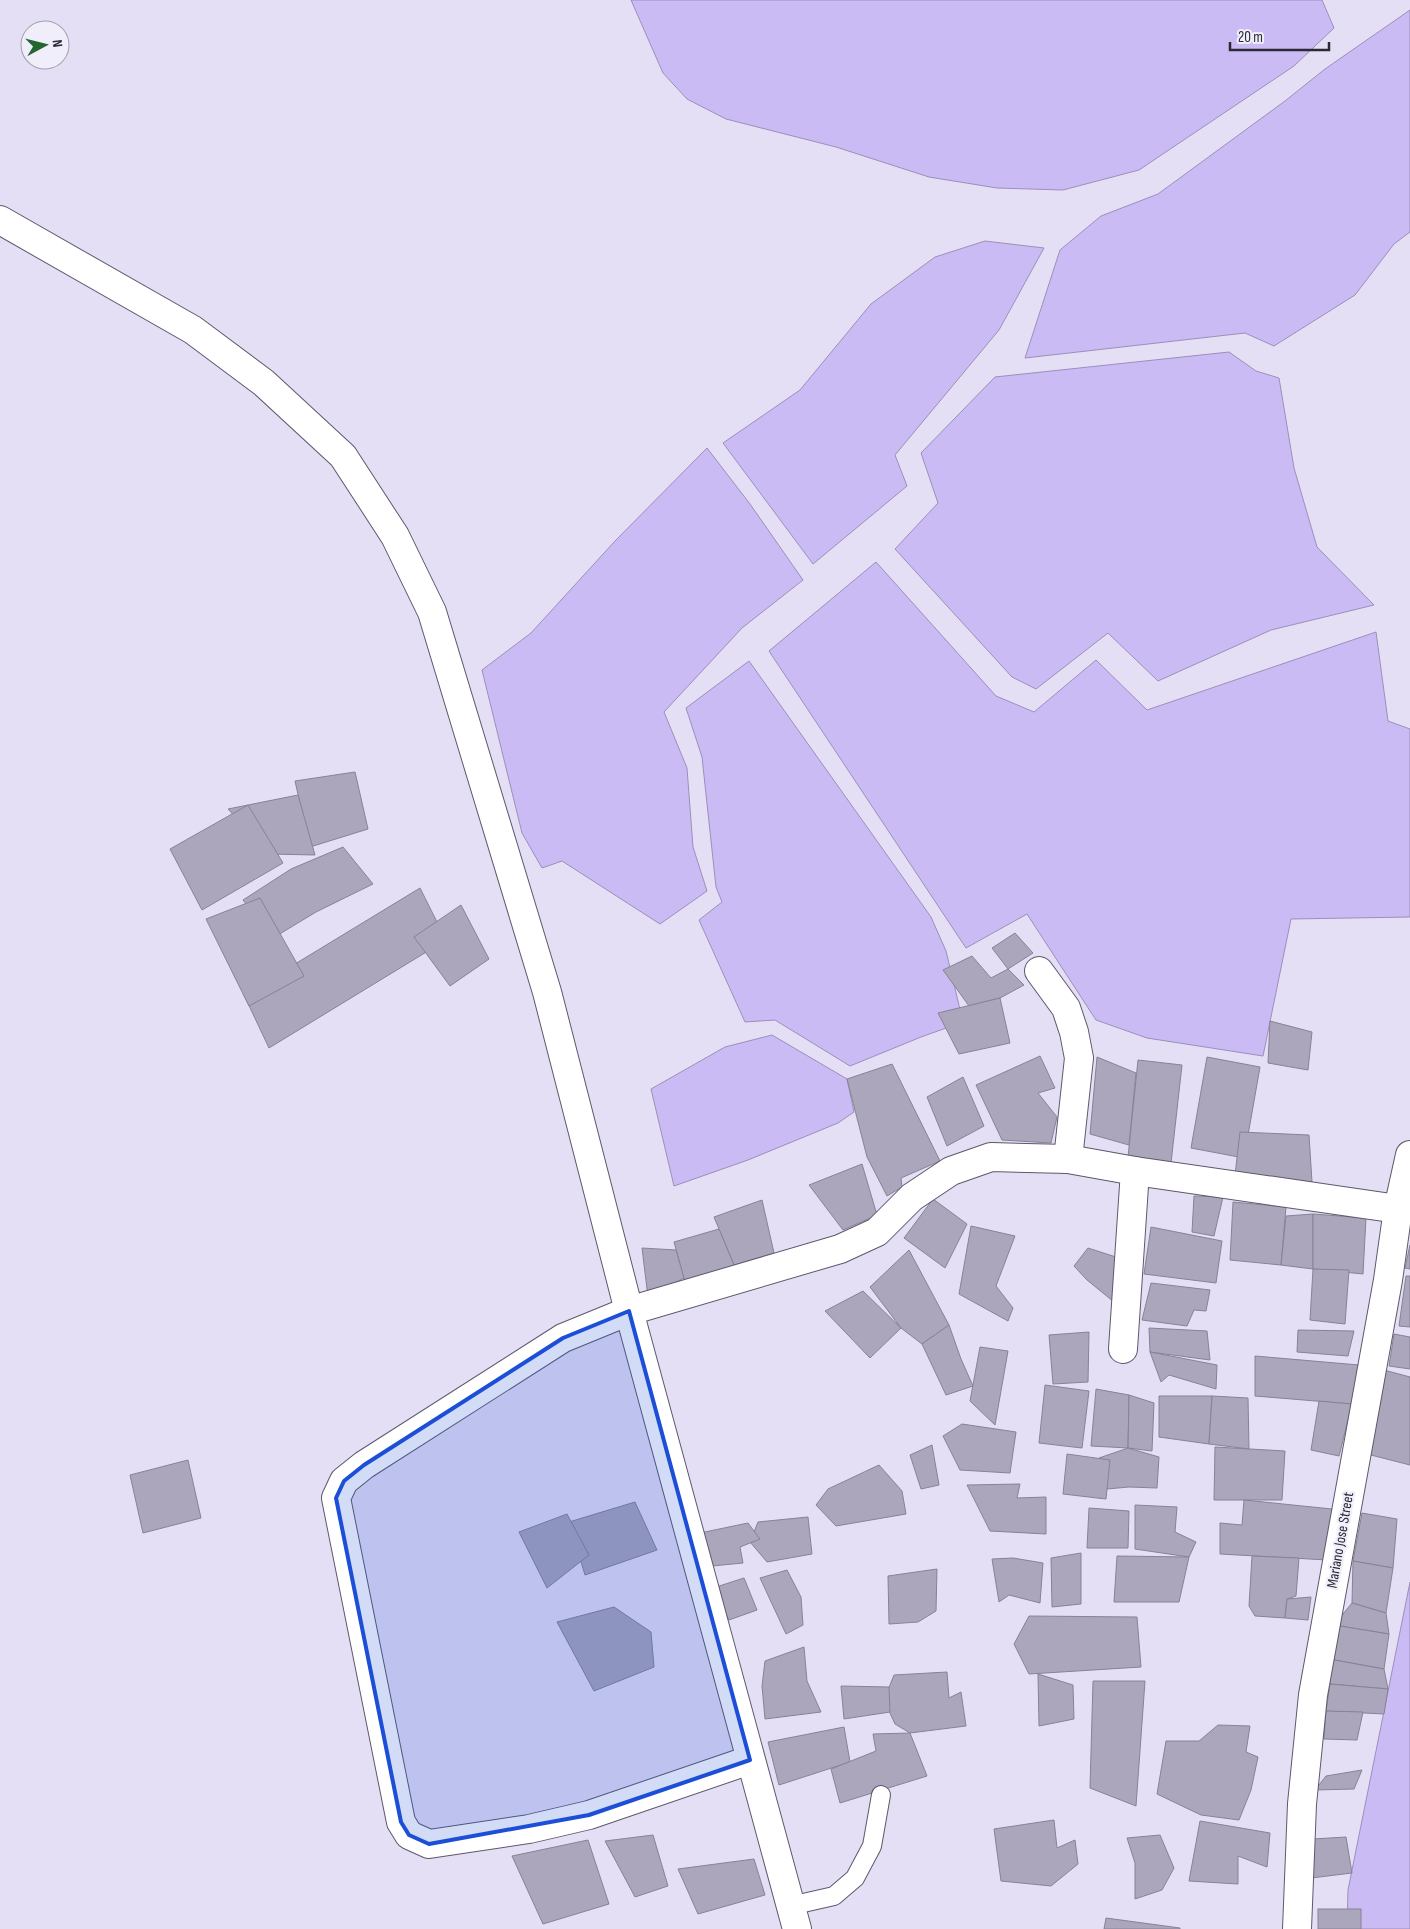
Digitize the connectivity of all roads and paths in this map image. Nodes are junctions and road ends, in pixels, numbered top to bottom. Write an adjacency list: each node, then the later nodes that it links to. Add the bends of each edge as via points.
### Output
1 (0, 220): 7 (street, via 193,330 264,382 343,456 395,536 432,612 546,992)
2 (1039, 971): 4 (street, via 1066,1008 1079,1058)
3 (1410, 1155): 6 (street, Mariano Jose Street)
4 (1068, 1159): 5 (street); 7 (street, via 991,1157 951,1171 912,1197 877,1232 840,1249)
5 (1135, 1171): 6 (street); 8 (street)
6 (1398, 1209): 12 (street, Mariano Jose Street, via 1313,1695 1302,1804)
7 (629, 1311): 9 (street); 9 (street, via 563,1338 530,1359 364,1465 344,1481 336,1498 401,1822 409,1835 429,1844 530,1829 589,1815)
8 (1122, 1349)
9 (750, 1760): 11 (street)
10 (881, 1795): 11 (lane, via 872,1846 855,1878 834,1896)
11 (794, 1917)
12 (1297, 1929)

